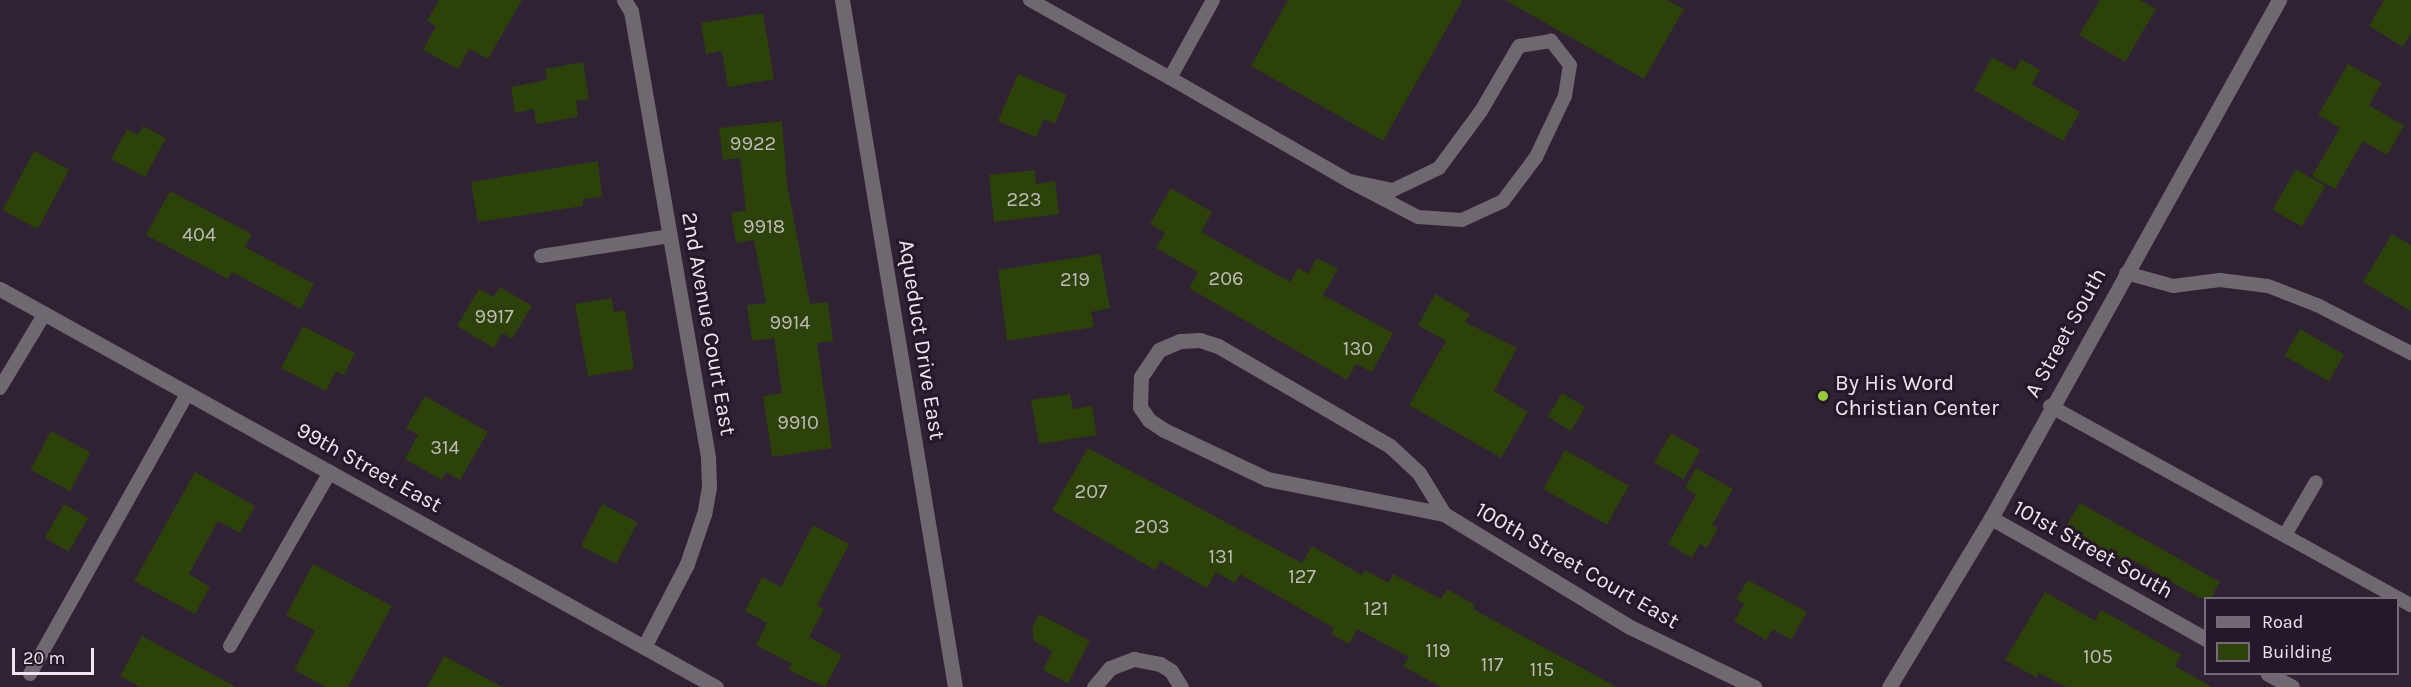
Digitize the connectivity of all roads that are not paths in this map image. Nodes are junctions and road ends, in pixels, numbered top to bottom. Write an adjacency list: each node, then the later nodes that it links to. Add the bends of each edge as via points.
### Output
1 (624, 0): 8 (street, 2nd Avenue Court East, via 631,12)
2 (842, 0): 29 (street, Aqueduct Drive East)
3 (1030, 0): 6 (lane)
4 (1213, 0): 6 (lane)
5 (2279, 0): 10 (street, A Street South)
6 (1170, 78): 7 (lane)
7 (1350, 181): 7 (lane, via 1418,218 1462,220 1503,201 1536,157 1565,96 1570,65 1551,41 1519,46 1481,111 1439,168 1393,190)
8 (670, 236): 9 (lane); 25 (street, 2nd Avenue Court East, via 708,458 709,487 687,564)
9 (542, 256)
10 (2126, 273): 13 (lane, via 2174,286 2220,280 2268,286 2317,305); 16 (street, A Street South)
11 (0, 289): 12 (street, 99th Street East)
12 (45, 313): 14 (lane); 15 (street, 99th Street East)
13 (2411, 353)
14 (0, 388)
15 (188, 393): 17 (street, 99th Street East); 26 (lane)
16 (2050, 406): 20 (street, A Street South); 21 (lane)
17 (330, 472): 24 (lane); 25 (street, 99th Street East)
18 (2316, 482): 21 (lane)
19 (1444, 513): 19 (street, 100th Street Court East, via 1297,487 1242,469 1149,420 1140,407 1141,377 1160,350 1180,341 1200,340 1218,346 1390,446 1419,473); 32 (street, 100th Street Court East, via 1630,627)
20 (1991, 518): 23 (street, 101st Street South); 33 (street, A Street South)
21 (2285, 535): 22 (lane)
22 (2397, 597)
23 (2204, 638)
24 (230, 646)
25 (644, 647): 28 (street, 99th Street East)
26 (30, 674)
27 (2270, 675): 34 (street)
28 (716, 687)
29 (955, 687)
30 (1094, 687): 31 (street, via 1110,668 1134,659 1160,664 1171,671)
31 (1181, 687)
32 (1754, 687)
33 (1889, 687)
34 (2292, 687)

